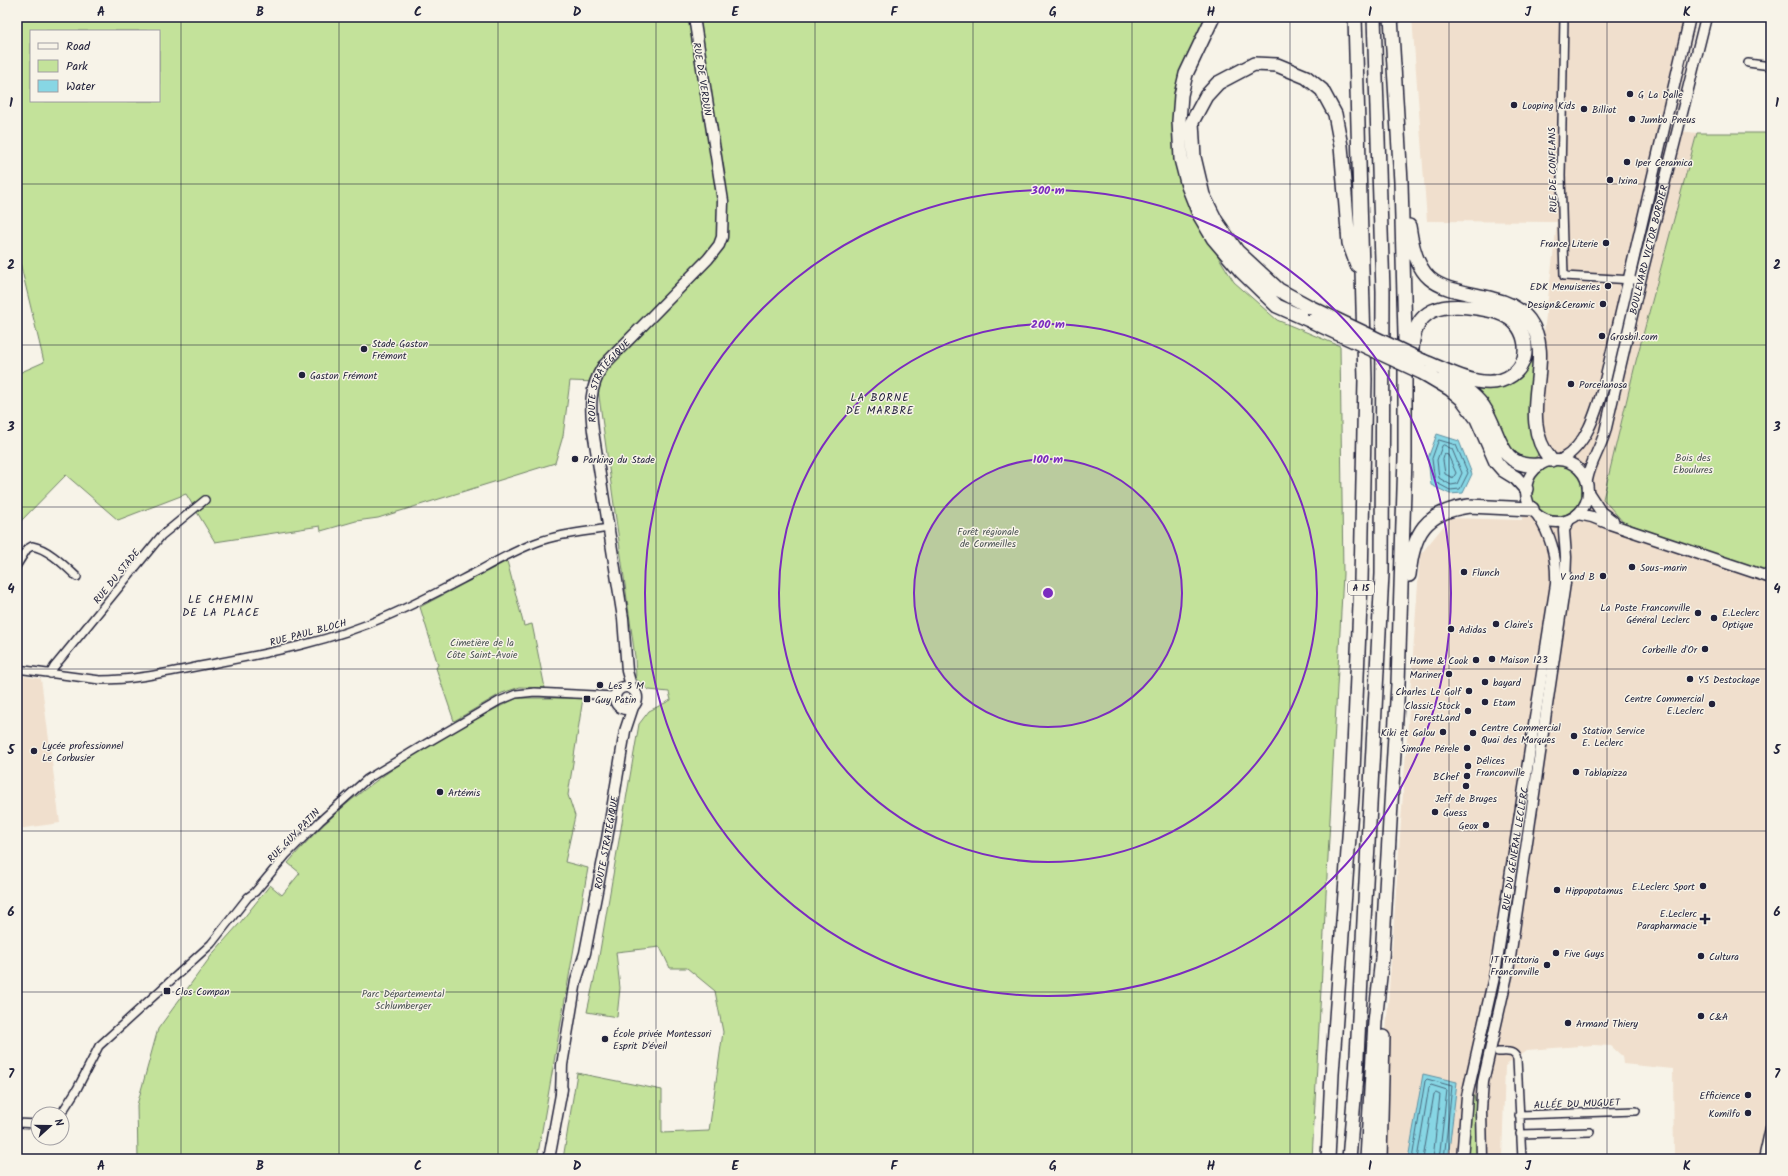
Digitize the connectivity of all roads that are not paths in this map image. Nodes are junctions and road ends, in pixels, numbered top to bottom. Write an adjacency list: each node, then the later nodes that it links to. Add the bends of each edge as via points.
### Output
1 (694, 17): 11 (main road, RUE DE VERDUN)
2 (1213, 17): 16 (highway, bridge, via 1186,74 1179,121 1181,159 1188,186 1200,216 1213,238 1241,271 1277,306)
3 (1355, 17): 13 (highway, A 15)
4 (1374, 17): 53 (highway, A 15, via 1383,291 1382,574 1356,1075)
5 (1391, 17): 12 (highway)
6 (1564, 17): 14 (street, RUE DE CONFLANS, via 1561,169 1564,276)
7 (1690, 17): 14 (main road, BOULEVARD VICTOR BORDIER)
8 (1706, 17): 15 (main road, BOULEVARD VICTOR BORDIER)
9 (1748, 63): 10 (street)
10 (1771, 66)
11 (713, 140): 27 (main road, ROUTE STRATÉGIQUE, via 723,201 724,225 719,245 611,356 599,372 592,391 593,431)
12 (1401, 182): 17 (highway); 18 (highway, via 1415,255 1427,275 1446,289 1508,304 1525,315 1534,327 1539,353 1536,425 1542,445)
13 (1361, 275): 16 (highway, bridge, via 1349,243 1341,146 1335,114 1322,90 1306,77 1277,64 1254,64 1218,83 1206,96 1192,122 1194,156 1203,195 1216,221 1237,251 1279,290); 52 (highway, A 15, via 1365,379 1361,581 1352,795)
14 (1629, 279): 15 (street); 18 (main road, BOULEVARD VICTOR BORDIER, via 1595,414 1570,455)
15 (1640, 281): 20 (main road, BOULEVARD VICTOR BORDIER, via 1604,437)
16 (1423, 367): 17 (highway, via 1479,382 1495,383 1508,378 1519,368 1525,355 1523,337 1516,324 1497,312 1448,306 1427,314 1415,330 1412,339); 19 (highway, via 1463,387 1476,399 1488,414 1508,457 1522,464); 21 (highway, via 1462,399 1479,423 1496,462)
17 (1405, 457): 35 (highway)
18 (1556, 460): 19 (main road); 20 (main road, via 1577,466)
19 (1538, 465): 21 (main road, via 1531,473)
20 (1587, 480): 22 (main road)
21 (1526, 488): 24 (main road, via 1528,503)
22 (1588, 492): 25 (main road, via 1586,504); 28 (main road, via 1605,516)
23 (205, 500): 34 (street, RUE DU STADE, via 161,536)
24 (1535, 512): 26 (main road, via 1553,522); 35 (highway, via 1464,506 1438,514 1423,526 1411,558); 56 (main road, RUE DU GÉNÉRAL LECLERC, via 1545,528 1554,554 1556,584 1495,973 1467,1096)
25 (1578, 514): 26 (main road); 28 (main road)
26 (1569, 520): 57 (main road, RUE DU GÉNÉRAL LECLERC, via 1564,530 1565,583 1508,971 1483,1082)
27 (609, 528): 32 (main road, ROUTE STRATÉGIQUE, via 623,618); 34 (street, RUE PAUL BLOCH, via 535,543 384,617 341,635 297,647 114,680)
28 (1623, 529): 31 (main road)
29 (17, 565): 30 (street, via 27,549 32,546 40,548)
30 (77, 577)
31 (1771, 578)
32 (626, 659): 36 (main road, ROUTE STRATÉGIQUE); 37 (main road, ROUTE STRATÉGIQUE)
33 (17, 669): 34 (street, RUE PAUL BLOCH)
34 (50, 674)
35 (1398, 684): 41 (highway)
36 (632, 689): 37 (main road, via 626,687); 39 (main road, via 638,698)
37 (618, 692): 38 (main road, via 616,703); 43 (street, RUE GUY PATIN, via 546,692 510,696 368,779 286,855 211,944 99,1046)
38 (619, 707): 39 (main road); 40 (main road, ROUTE STRATÉGIQUE)
39 (633, 707): 40 (main road, ROUTE STRATÉGIQUE)
40 (625, 731): 51 (main road, ROUTE STRATÉGIQUE, via 585,953 576,981 562,1065 561,1094)
41 (1382, 958): 54 (highway); 55 (highway)
42 (1498, 1052): 45 (street, via 1516,1054)
43 (66, 1106)
44 (1636, 1112): 45 (street, ALLÉE DU MUGUET)
45 (1519, 1115): 50 (street)
46 (17, 1123): 47 (street)
47 (30, 1124)
48 (1771, 1128): 59 (main road)
49 (1590, 1132): 50 (street)
50 (1520, 1134): 58 (street)
51 (549, 1159)
52 (1328, 1159)
53 (1349, 1159)
54 (1367, 1159)
55 (1380, 1159)
56 (1462, 1159)
57 (1482, 1159)
58 (1522, 1159)
59 (1764, 1159)

